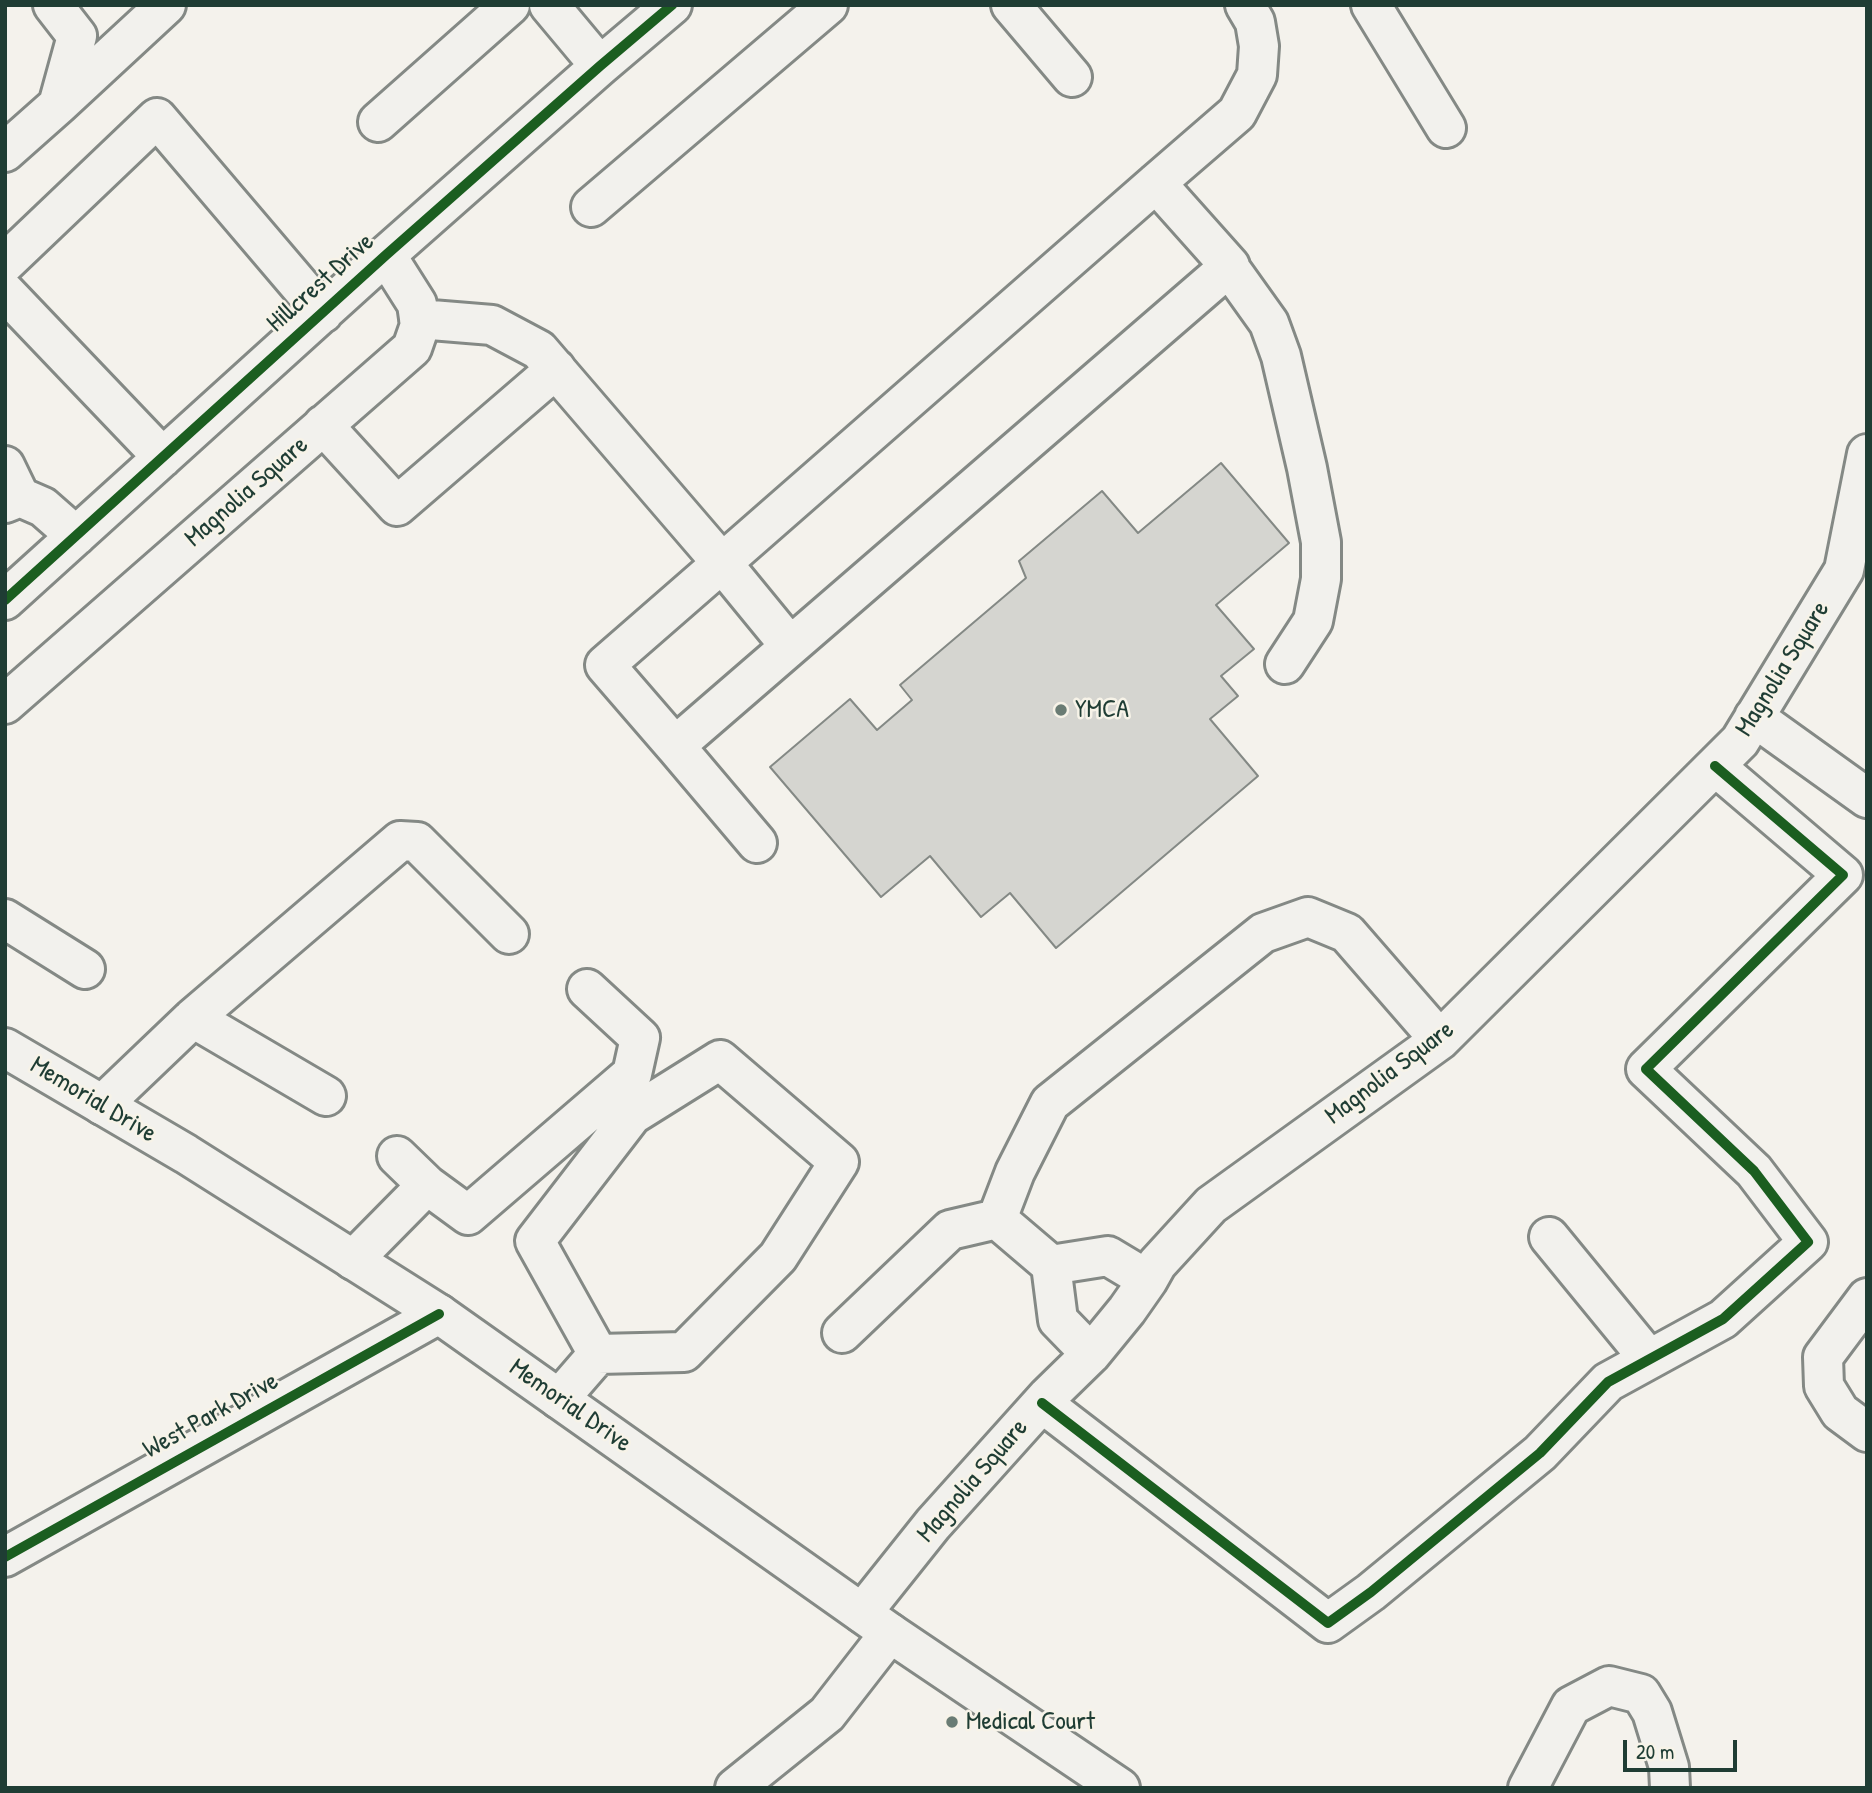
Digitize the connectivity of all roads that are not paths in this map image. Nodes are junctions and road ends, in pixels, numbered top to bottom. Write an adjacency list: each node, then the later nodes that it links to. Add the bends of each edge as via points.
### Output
1 (53, 5): 12 (street, via 77,36)
2 (166, 5): 12 (street)
3 (510, 5): 13 (street)
4 (549, 5): 10 (street)
5 (673, 5): 10 (street, Hillcrest Drive)
6 (828, 5): 17 (street)
7 (1012, 5): 11 (street)
8 (1245, 5): 16 (street, via 1255,22 1257,75 1237,113)
9 (1371, 5): 14 (street)
10 (600, 66): 18 (street, Hillcrest Drive)
11 (1072, 77)
12 (58, 105): 15 (street)
13 (378, 122)
14 (1446, 128)
15 (5, 152)
16 (1156, 183): 20 (street); 30 (street)
17 (591, 207)
18 (386, 255): 22 (street, Hillcrest Drive); 23 (street, via 417,304)
19 (5, 263): 22 (street, via 157,118)
20 (1229, 267): 32 (street); 33 (street, via 1269,323 1282,356 1321,542 1321,579 1313,621)
21 (5, 292): 27 (street)
22 (323, 313): 27 (street, Hillcrest Drive)
23 (419, 319): 24 (street, via 492,326 539,350); 25 (street, Magnolia Square, via 412,348)
24 (556, 369): 25 (street, via 397,506); 30 (street)
25 (323, 425): 34 (street, Magnolia Square)
26 (1867, 454): 35 (street, Magnolia Square, via 1843,570)
27 (162, 458): 29 (street, Hillcrest Drive)
28 (10, 489): 29 (street, via 43,507)
29 (76, 537): 31 (street, Hillcrest Drive)
30 (722, 563): 32 (street); 36 (street, via 604,665)
31 (5, 600)
32 (790, 646): 36 (street)
33 (1284, 664)
34 (5, 704)
35 (1755, 717): 37 (street, Magnolia Square, via 1740,741); 38 (street)
36 (674, 746): 39 (street)
37 (1715, 766): 45 (street, Magnolia Square); 61 (street, via 1843,875 1646,1069 1754,1171 1808,1242 1723,1319)
38 (1867, 798)
39 (757, 843)
40 (5, 919): 42 (street)
41 (509, 933): 44 (street, via 417,842 400,841)
42 (85, 969)
43 (587, 989): 50 (street, via 640,1038 632,1074 468,1214)
44 (193, 1018): 47 (street); 48 (street)
45 (1440, 1040): 51 (street, via 1347,933 1308,917 1263,933 1050,1103); 55 (street, Magnolia Square, via 1211,1205)
46 (5, 1048): 48 (street, Memorial Drive)
47 (326, 1096)
48 (102, 1105): 53 (street, Memorial Drive)
49 (397, 1156): 50 (street)
50 (427, 1185): 53 (street)
51 (997, 1219): 54 (street); 58 (street, via 950,1230)
52 (1549, 1237): 61 (street)
53 (353, 1260): 57 (street, Memorial Drive)
54 (1051, 1265): 55 (street, via 1108,1256); 60 (street, via 1058,1320)
55 (1148, 1280): 60 (street, Magnolia Square)
56 (1867, 1298): 64 (street, via 1823,1357 1830,1395 1840,1412)
57 (439, 1314): 62 (street, Memorial Drive); 65 (street, West Park Drive)
58 (842, 1333)
59 (598, 1354): 59 (street, via 684,1352 778,1257 839,1162 720,1060 632,1115 535,1241); 62 (street)
60 (1091, 1354): 63 (street, Magnolia Square)
61 (1649, 1359): 63 (street, via 1608,1382 1539,1453 1328,1623)
62 (559, 1399): 66 (street, Memorial Drive)
63 (1042, 1403): 66 (street, Magnolia Square, via 933,1524)
64 (1867, 1432)
65 (5, 1557)
66 (876, 1623): 67 (street, via 827,1714); 68 (street, Memorial Drive)
67 (735, 1788)
68 (1119, 1788)
69 (1528, 1788): 70 (street, via 1571,1706 1609,1686 1641,1694 1652,1712 1669,1767)
70 (1670, 1788)

